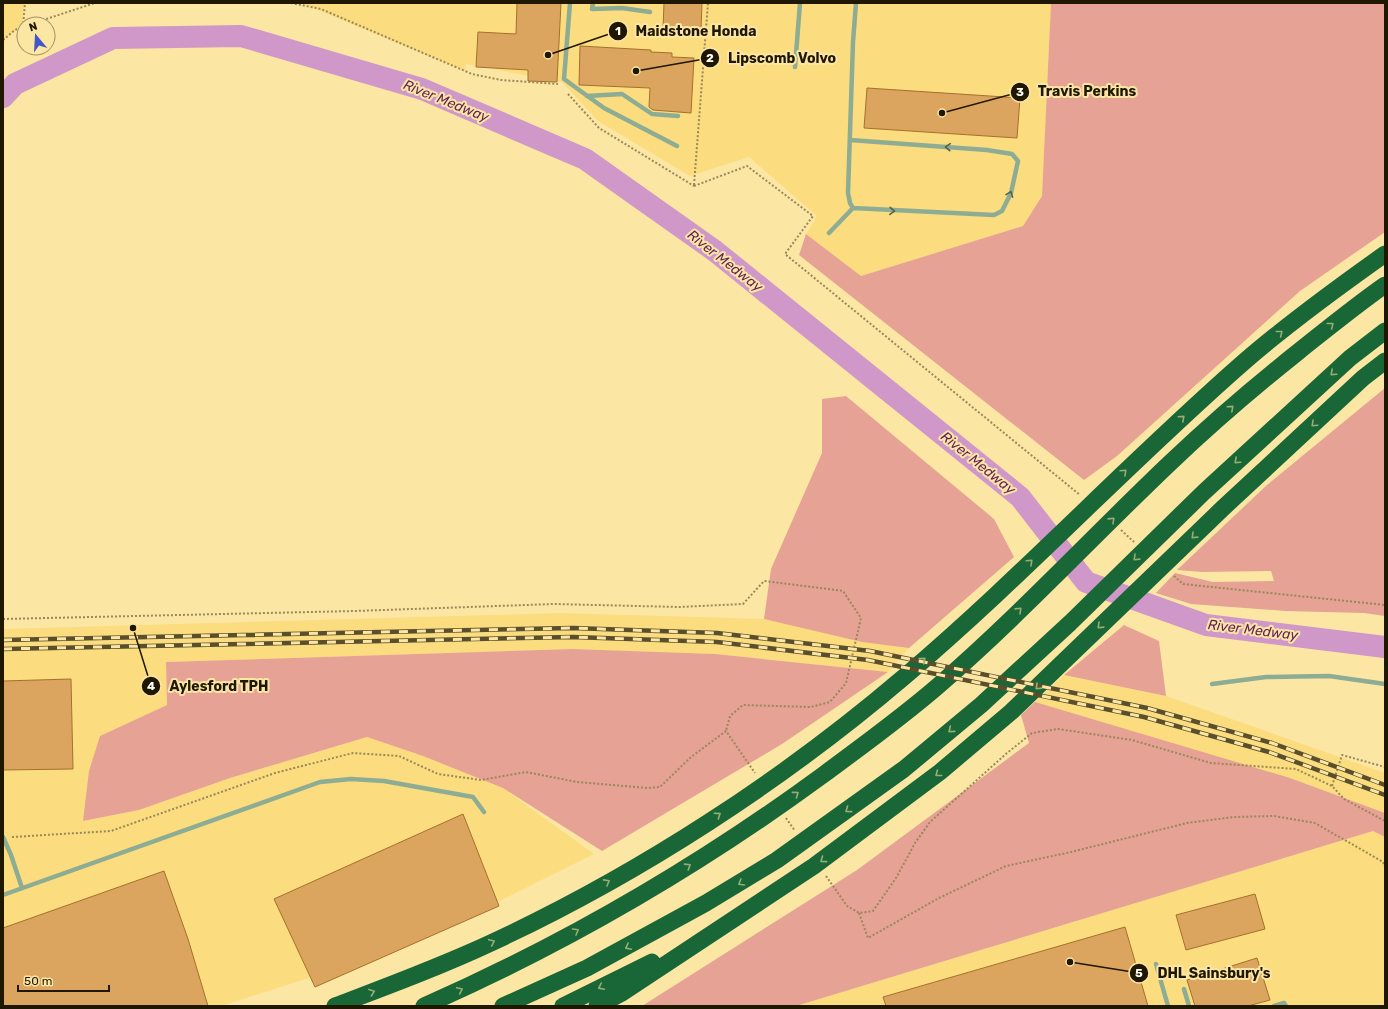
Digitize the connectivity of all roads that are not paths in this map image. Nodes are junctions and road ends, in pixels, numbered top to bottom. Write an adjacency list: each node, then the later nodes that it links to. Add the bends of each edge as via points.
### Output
1 (570, 3): 7 (lane, via 564,79)
2 (593, 3): 5 (lane, via 592,9 622,8)
3 (800, 3): 6 (lane)
4 (856, 3): 9 (lane, via 852,42)
5 (650, 12)
6 (795, 67)
7 (587, 96): 8 (lane, via 622,94 652,114); 10 (lane, via 604,108)
8 (678, 116)
9 (850, 140): 11 (lane, via 848,193); 11 (lane, one-way to 9, via 998,214 1011,193 1018,161 1012,154 986,150)
10 (677, 146)
11 (853, 208): 12 (lane)
12 (829, 233)
13 (1385, 254): 26 (highway, one-way to 13, via 494,942 566,905 635,867 778,776 901,679 971,618 1153,445 1247,360)
14 (1385, 285): 27 (highway, one-way to 14, via 537,953 662,882 771,813 866,744 985,643 1171,462 1250,391 1358,303)
15 (1385, 331): 28 (highway, one-way to 28, via 1350,358 1204,492 1035,656 904,769 777,860 645,938 587,968)
16 (1385, 361): 23 (highway, one-way to 23, via 1363,378 1222,509 1011,712 888,812)
17 (1212, 684): 18 (lane, via 1266,677 1330,676)
18 (1385, 684)
19 (484, 812): 21 (lane, via 473,797 384,781 351,779 320,782)
20 (3, 837): 21 (lane)
21 (22, 888): 22 (lane)
22 (3, 895)
23 (771, 895): 29 (highway, one-way to 29, via 676,950); 30 (highway, via 622,993)
24 (1156, 964): 31 (lane)
25 (1184, 988): 32 (lane)
26 (335, 1006)
27 (424, 1006)
28 (503, 1006)
29 (563, 1006)
30 (597, 1006)
31 (1168, 1006)
32 (1189, 1006)
33 (1274, 1006): 34 (lane, via 1284,1003)
34 (1286, 1006)

